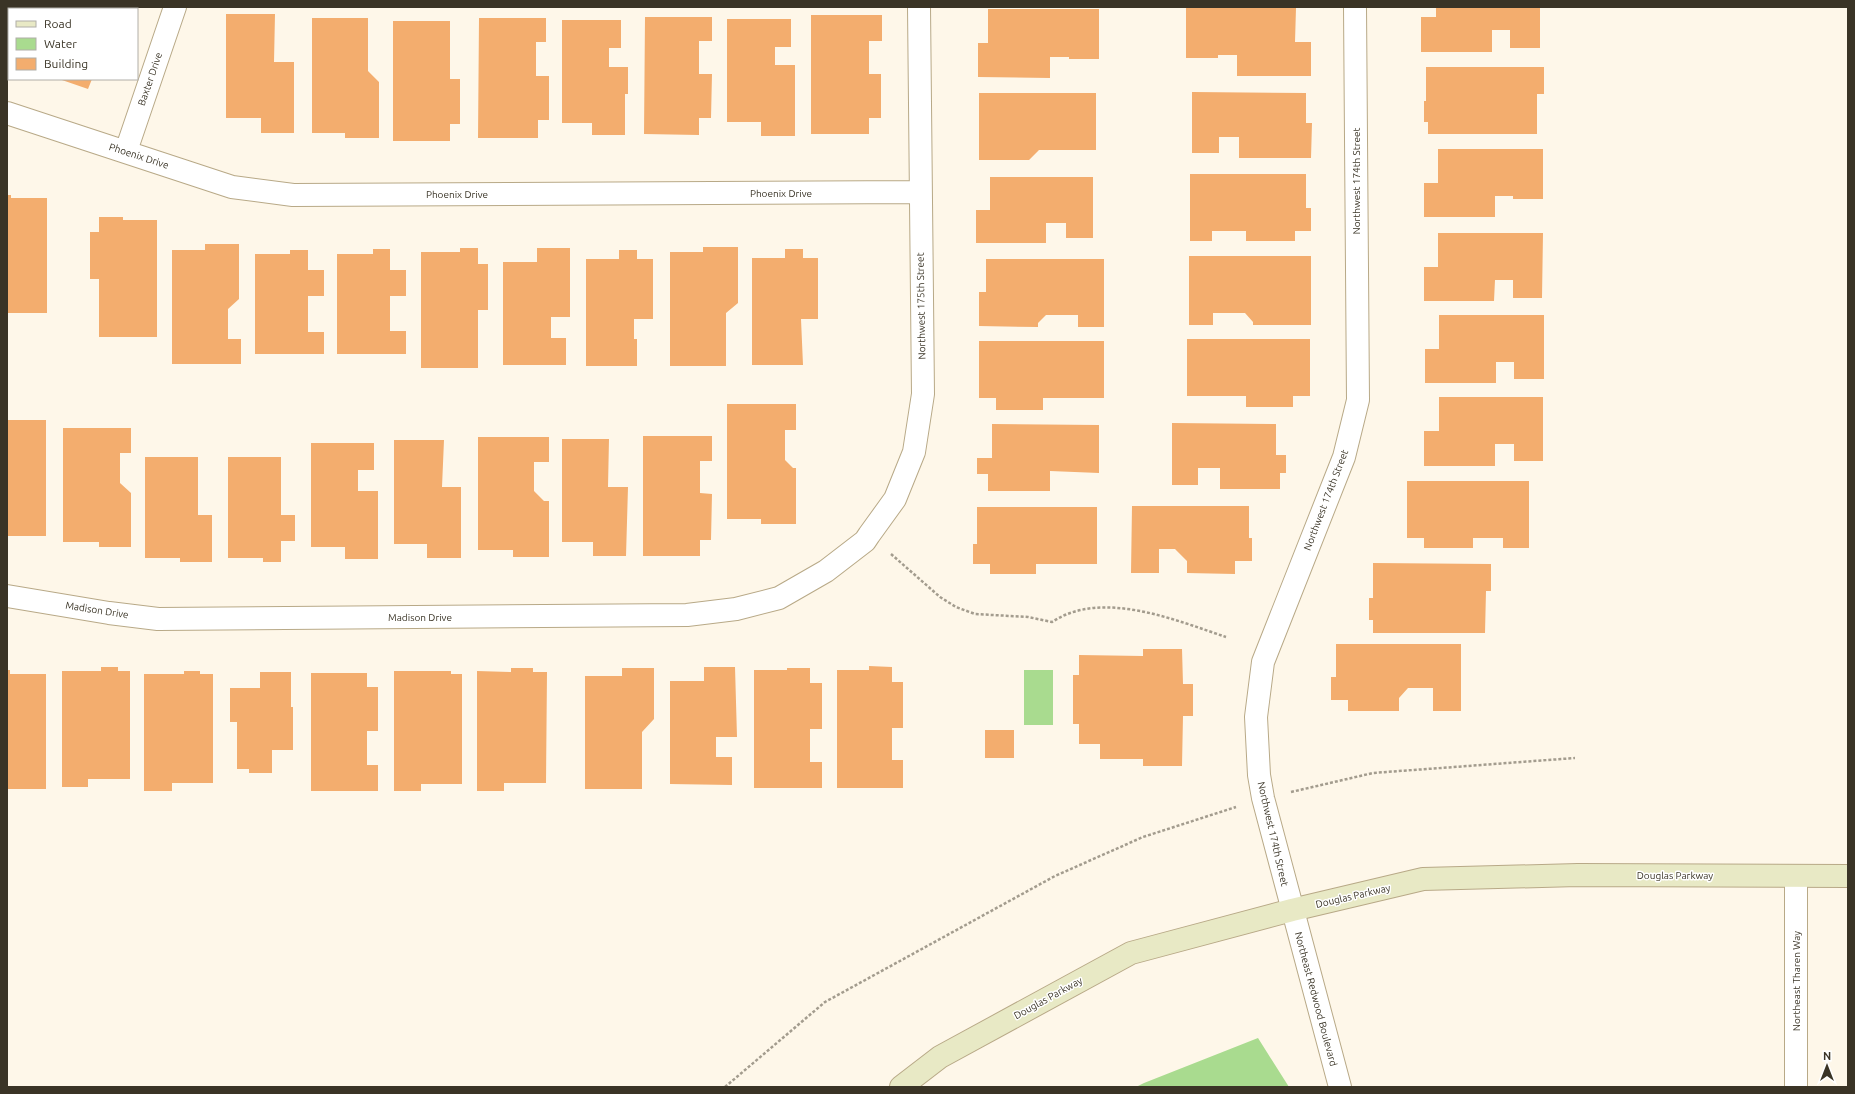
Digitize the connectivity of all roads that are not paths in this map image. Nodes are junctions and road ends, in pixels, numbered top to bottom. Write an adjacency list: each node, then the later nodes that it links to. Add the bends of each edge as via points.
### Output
1 (175, 7): 5 (street, Baxter Drive)
2 (919, 7): 6 (street, Northwest 175th Street)
3 (1355, 7): 11 (street, Northwest 174th Street, via 1358,400 1344,457 1263,662 1256,717 1259,775 1263,798)
4 (7, 113): 5 (street, Phoenix Drive)
5 (126, 151): 6 (street, Phoenix Drive, via 232,188 293,195)
6 (920, 192): 7 (street, Northwest 175th Street, via 923,394 914,452 896,499 865,541)
7 (826, 572): 8 (street, Madison Drive, via 779,598 736,609 687,615 158,619)
8 (7, 596)
9 (1796, 876): 10 (street, Douglas Parkway); 11 (street, Douglas Parkway, via 1578,875 1423,879); 14 (street, Northeast Tharen Way)
10 (1848, 876)
11 (1292, 910): 12 (street, Douglas Parkway, via 1131,953 940,1057); 13 (street, Northeast Redwood Boulevard)
12 (901, 1087)
13 (1340, 1087)
14 (1796, 1087)

